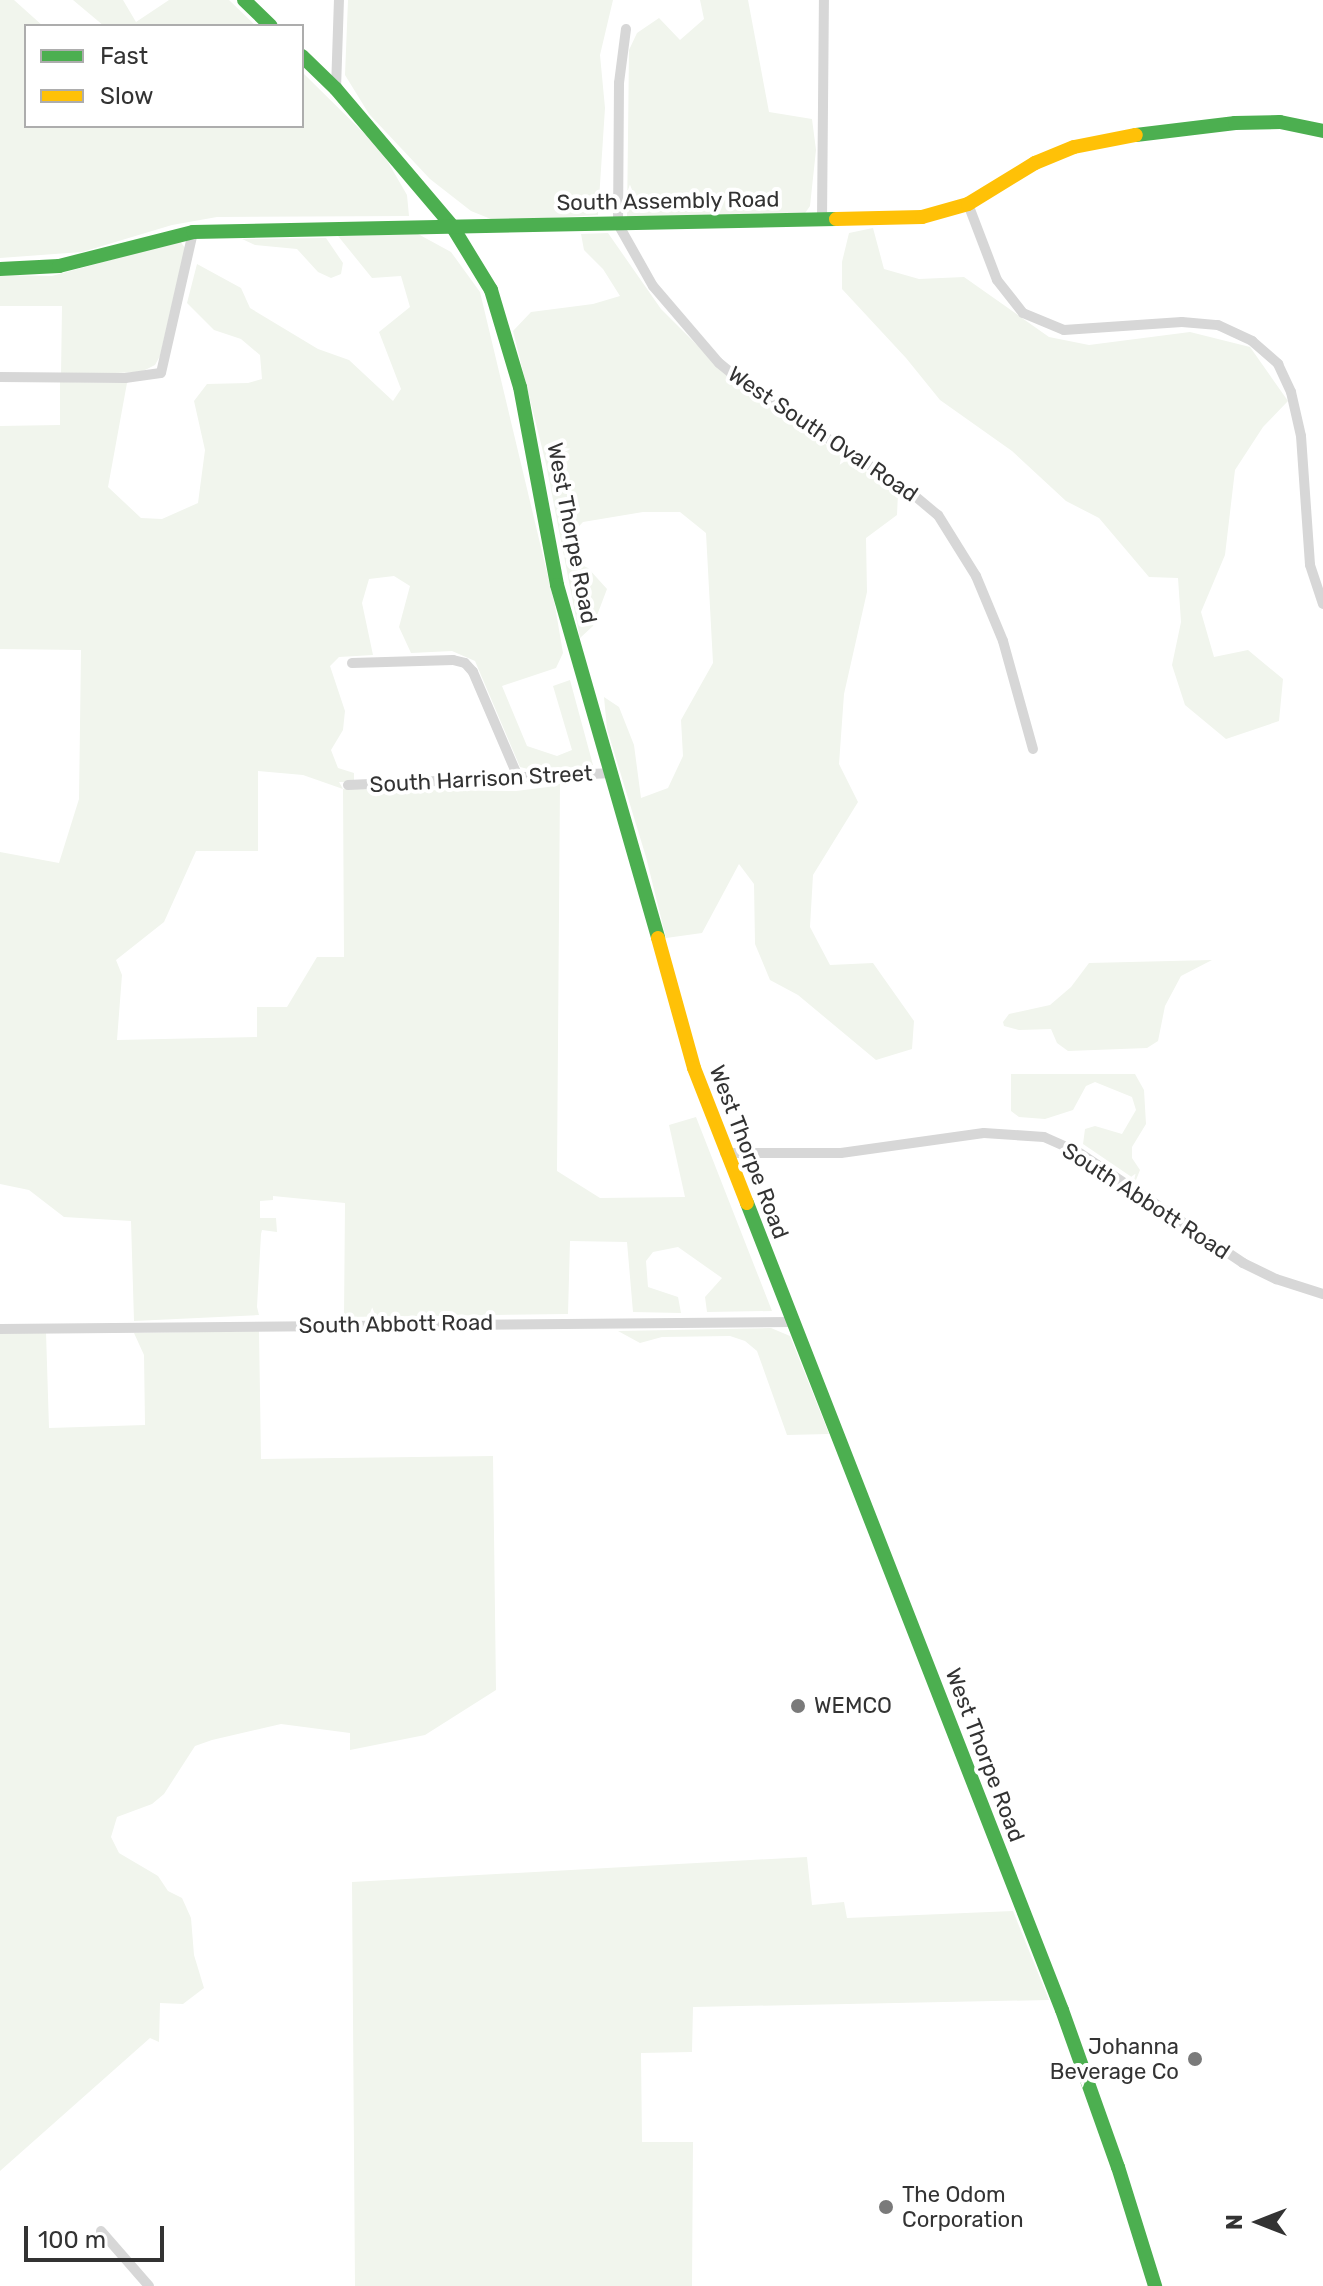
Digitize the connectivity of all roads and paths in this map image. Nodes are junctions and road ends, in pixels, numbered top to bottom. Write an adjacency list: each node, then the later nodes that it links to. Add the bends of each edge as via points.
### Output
1 (244, 0): 4 (street)
2 (339, 0): 7 (street)
3 (824, 0): 10 (street)
4 (269, 24)
5 (626, 29): 11 (street, via 619,83)
6 (304, 58): 7 (street, West Thorpe Road)
7 (336, 89): 12 (street, West Thorpe Road)
8 (1323, 131): 9 (street, South Assembly Road, via 1280,122 1235,123 1116,137 1035,163)
9 (968, 204): 10 (street, South Assembly Road, via 922,217); 16 (street, via 997,280 1023,313 1064,330 1182,322 1218,325 1252,341 1278,364 1301,436 1310,565)
10 (822, 220): 11 (street, South Assembly Road)
11 (618, 224): 12 (street, South Assembly Road); 18 (street, West South Oval Road, via 653,286 719,363 938,515 976,576 1003,641)
12 (452, 226): 13 (street, South Assembly Road); 19 (street, West Thorpe Road, via 491,290 505,337 531,437 557,585)
13 (193, 232): 14 (street, South Assembly Road, via 74,263); 15 (street, via 161,373 125,378)
14 (0, 269)
15 (0, 377)
16 (1323, 604)
17 (352, 663): 20 (street, via 465,663)
18 (1033, 749)
19 (613, 773): 20 (street, South Harrison Street); 22 (street, West Thorpe Road, via 670,989)
20 (518, 777): 21 (street, South Harrison Street)
21 (348, 785)
22 (725, 1153): 23 (street, South Abbott Road, via 841,1153 984,1133 1044,1137 1078,1152 1243,1263); 24 (street, West Thorpe Road)
23 (1323, 1294)
24 (791, 1322): 25 (street, South Abbott Road); 28 (street, West Thorpe Road, via 1058,2000)
25 (0, 1329)
26 (101, 2231): 27 (street)
27 (149, 2286)
28 (1155, 2286)

